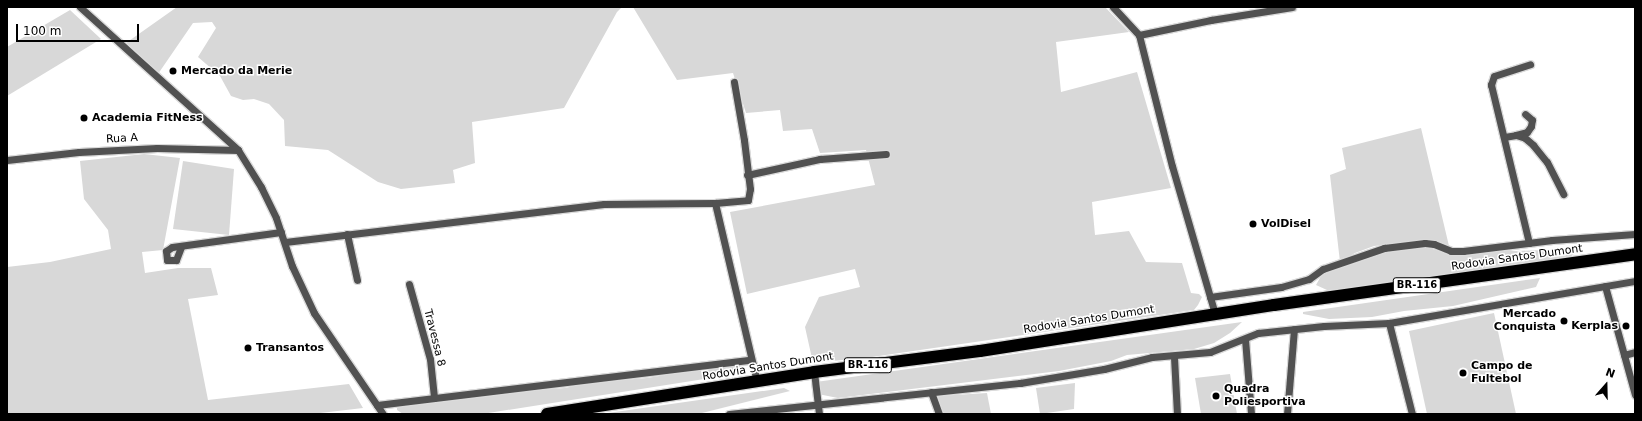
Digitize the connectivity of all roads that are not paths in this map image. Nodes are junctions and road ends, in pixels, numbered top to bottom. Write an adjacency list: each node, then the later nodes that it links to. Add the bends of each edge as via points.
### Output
1 (80, 7): 10 (street)
2 (1113, 7): 4 (street)
3 (1292, 7): 4 (street)
4 (1139, 35): 27 (street, via 1172,166)
5 (1530, 64): 9 (street, via 1494,76 1491,85)
6 (734, 82): 13 (street)
7 (1525, 114): 8 (street, via 1532,120 1531,126 1527,132)
8 (1516, 135): 9 (street); 14 (street, via 1525,138 1547,162)
9 (1504, 137): 20 (street)
10 (238, 150): 12 (street, Rua A, via 157,148 79,152); 16 (street, via 261,187)
11 (886, 154): 13 (street, via 820,160)
12 (7, 160)
13 (747, 174): 15 (street, via 750,189 748,200)
14 (1563, 194)
15 (715, 203): 17 (street, via 604,204); 35 (street)
16 (281, 232): 19 (street); 21 (street)
17 (347, 234): 19 (street); 23 (street)
18 (1635, 234): 20 (street)
19 (285, 242): 42 (street, via 314,314)
20 (1529, 243): 27 (street, via 1463,251 1451,251 1425,243 1376,249 1345,264 1323,270 1309,279 1281,287)
21 (181, 247)
22 (1635, 254): 28 (highway, Rodovia Santos Dumont / BR-116)
23 (357, 280)
24 (1635, 281): 26 (street)
25 (409, 284): 40 (street, Travessa 8, via 430,360)
26 (1605, 286): 29 (street); 33 (street)
27 (1210, 297): 28 (street)
28 (1215, 314): 36 (highway, Rodovia Santos Dumont / BR-116, via 980,351)
29 (1389, 323): 30 (street); 51 (street)
30 (1294, 329): 31 (street, via 1258,333); 50 (street)
31 (1245, 339): 34 (street, via 1210,352); 49 (street)
32 (1635, 352): 33 (street)
33 (1624, 355): 39 (street)
34 (1174, 357): 38 (street, via 1152,357 1104,370 1020,383); 48 (street)
35 (750, 360): 37 (street); 40 (street)
36 (814, 372): 37 (highway, Rodovia Santos Dumont / BR-116); 41 (street)
37 (757, 382): 44 (highway, Rodovia Santos Dumont / BR-116)
38 (931, 392): 41 (street); 47 (street)
39 (1635, 395)
40 (434, 398): 42 (street)
41 (818, 403): 45 (street); 46 (street)
42 (377, 405): 43 (street)
43 (383, 414)
44 (547, 414)
45 (729, 414)
46 (820, 414)
47 (939, 414)
48 (1177, 414)
49 (1251, 414)
50 (1287, 414)
51 (1412, 414)

